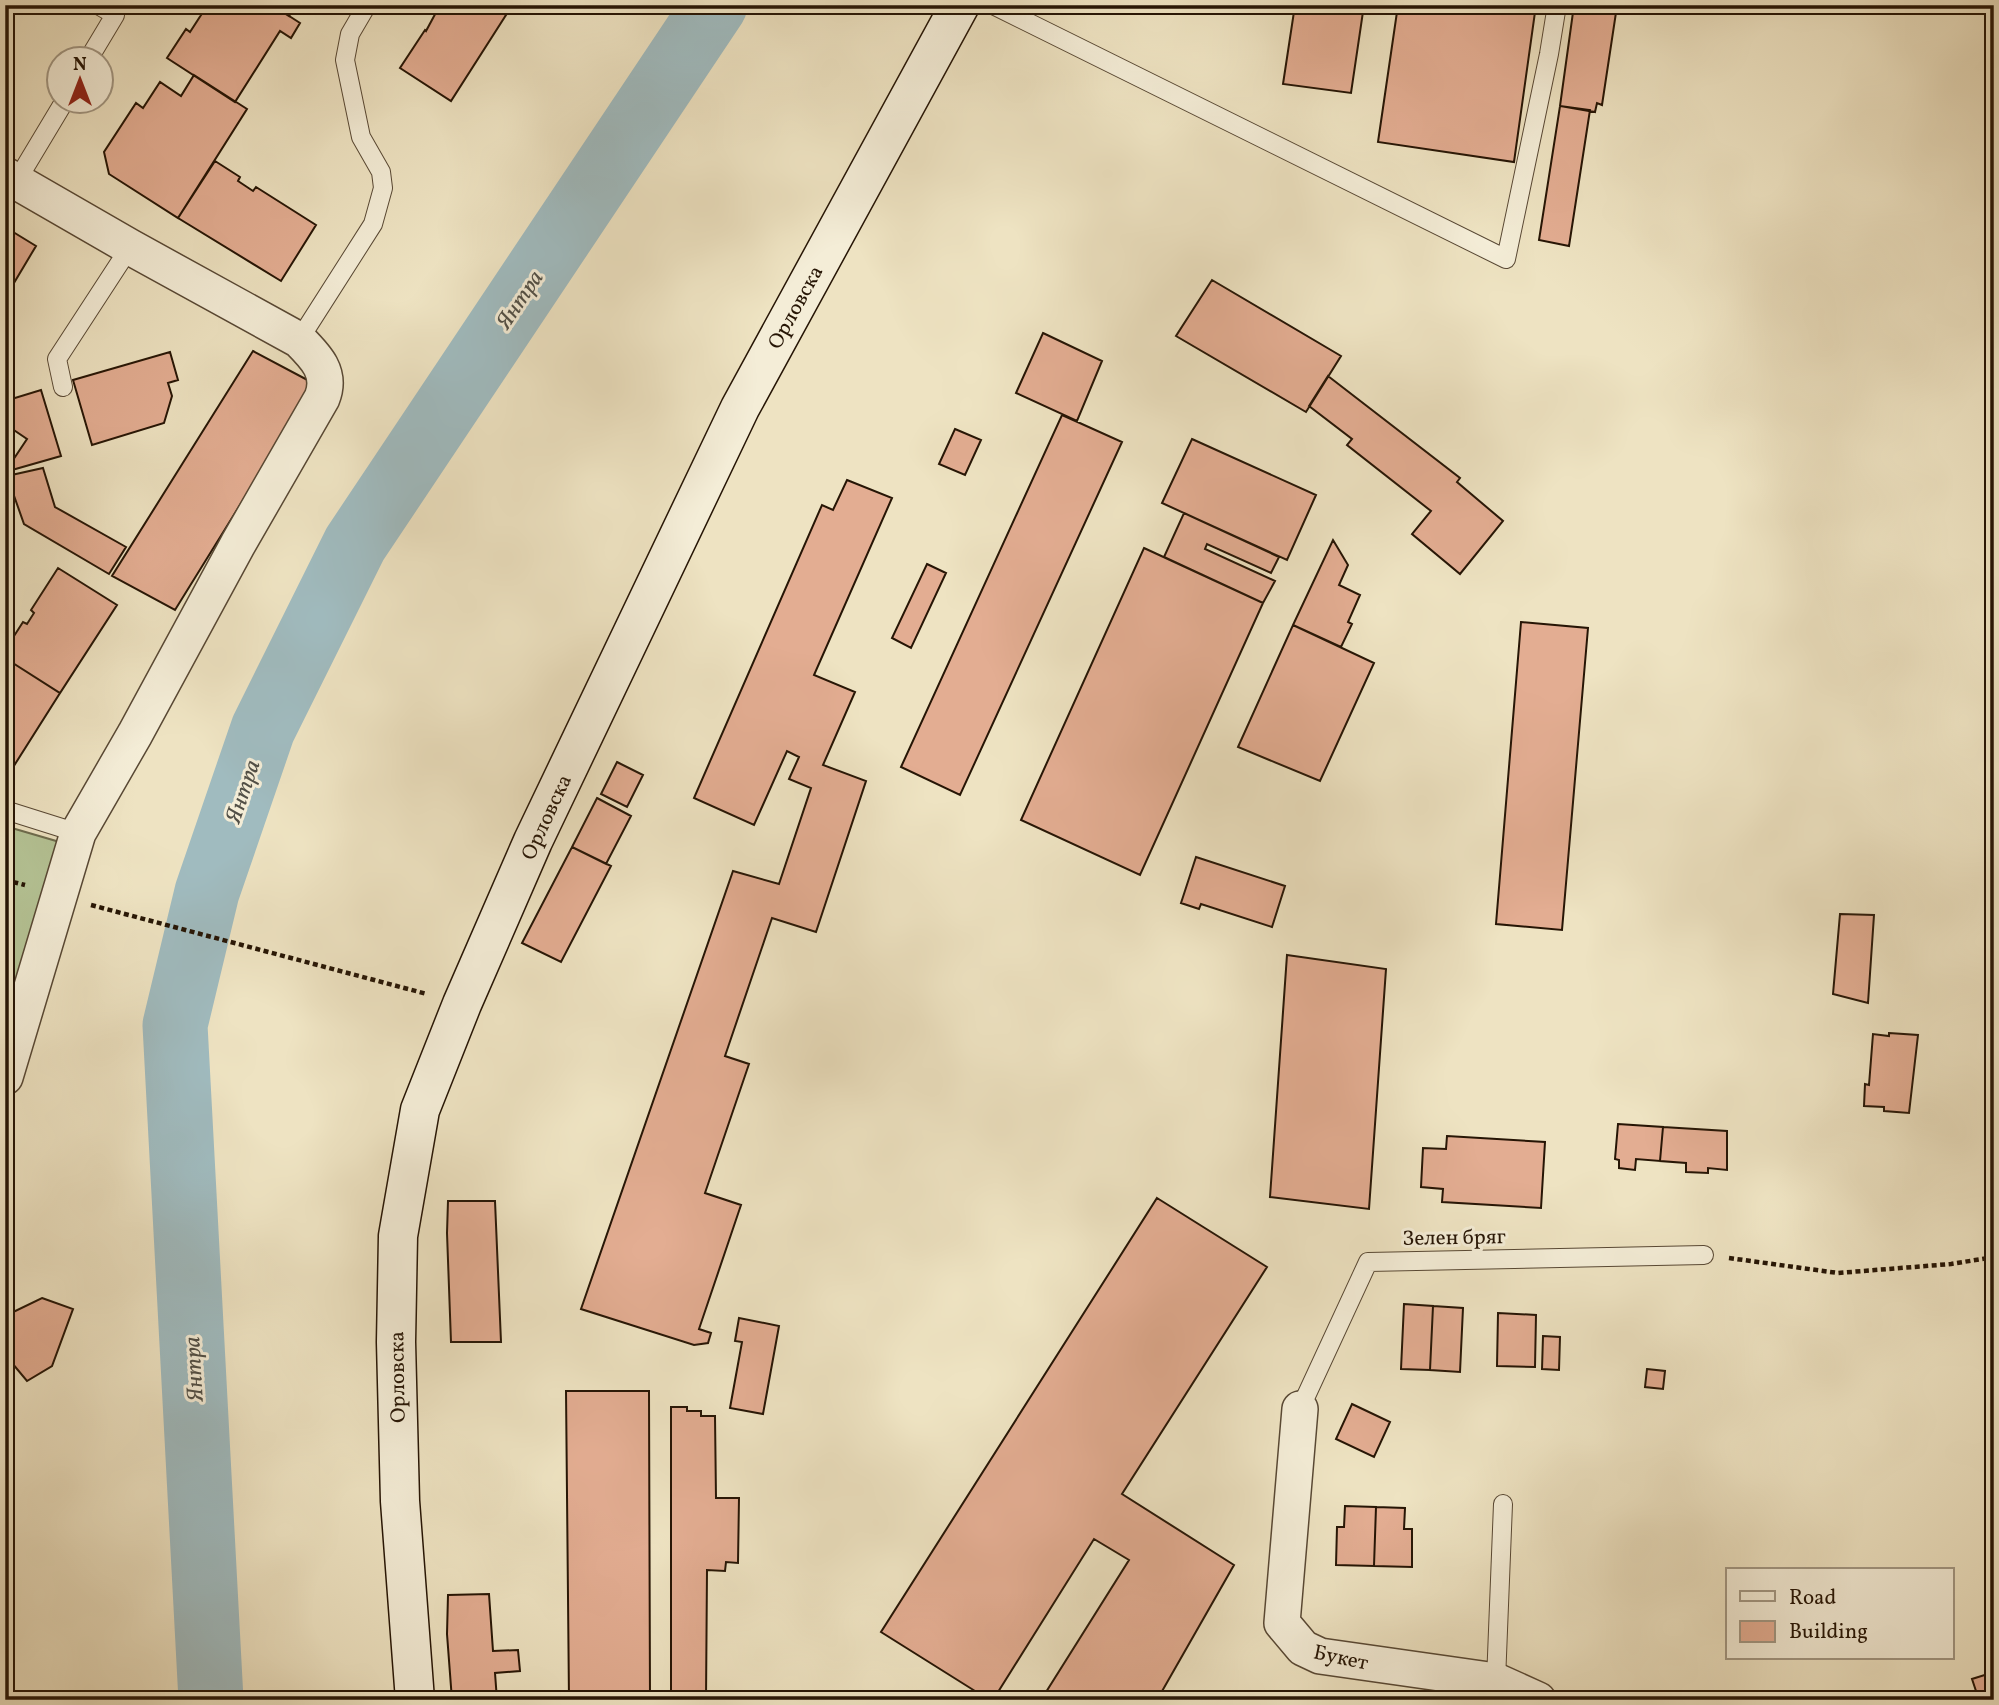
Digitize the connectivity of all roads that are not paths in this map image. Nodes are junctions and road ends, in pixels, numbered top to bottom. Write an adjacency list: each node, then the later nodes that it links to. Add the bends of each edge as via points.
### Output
1 (98, 5): 6 (lane)
2 (367, 5): 11 (lane, via 350,34 345,60 361,137 381,172 383,188 373,224)
3 (960, 5): 20 (street, Орловска, via 740,408 533,841 420,1110 398,1236 396,1342 400,1501)
4 (993, 5): 5 (lane, via 1506,259)
5 (1557, 5)
6 (118, 10): 7 (lane)
7 (97, 46)
8 (54, 116): 9 (lane)
9 (11, 179): 10 (street)
10 (130, 247): 11 (street); 12 (lane, via 57,359)
11 (299, 340): 14 (street, via 326,376 322,398)
12 (63, 387)
13 (5, 810): 14 (lane)
14 (78, 833): 15 (street)
15 (5, 1077)
16 (1704, 1255): 17 (lane, Зелен бряг, via 1368,1262)
17 (1300, 1409): 19 (street, Букет, via 1282,1623 1303,1648 1320,1656)
18 (1503, 1504): 19 (lane)
19 (1496, 1681): 21 (street, Букет)
20 (415, 1700)
21 (1538, 1700)

